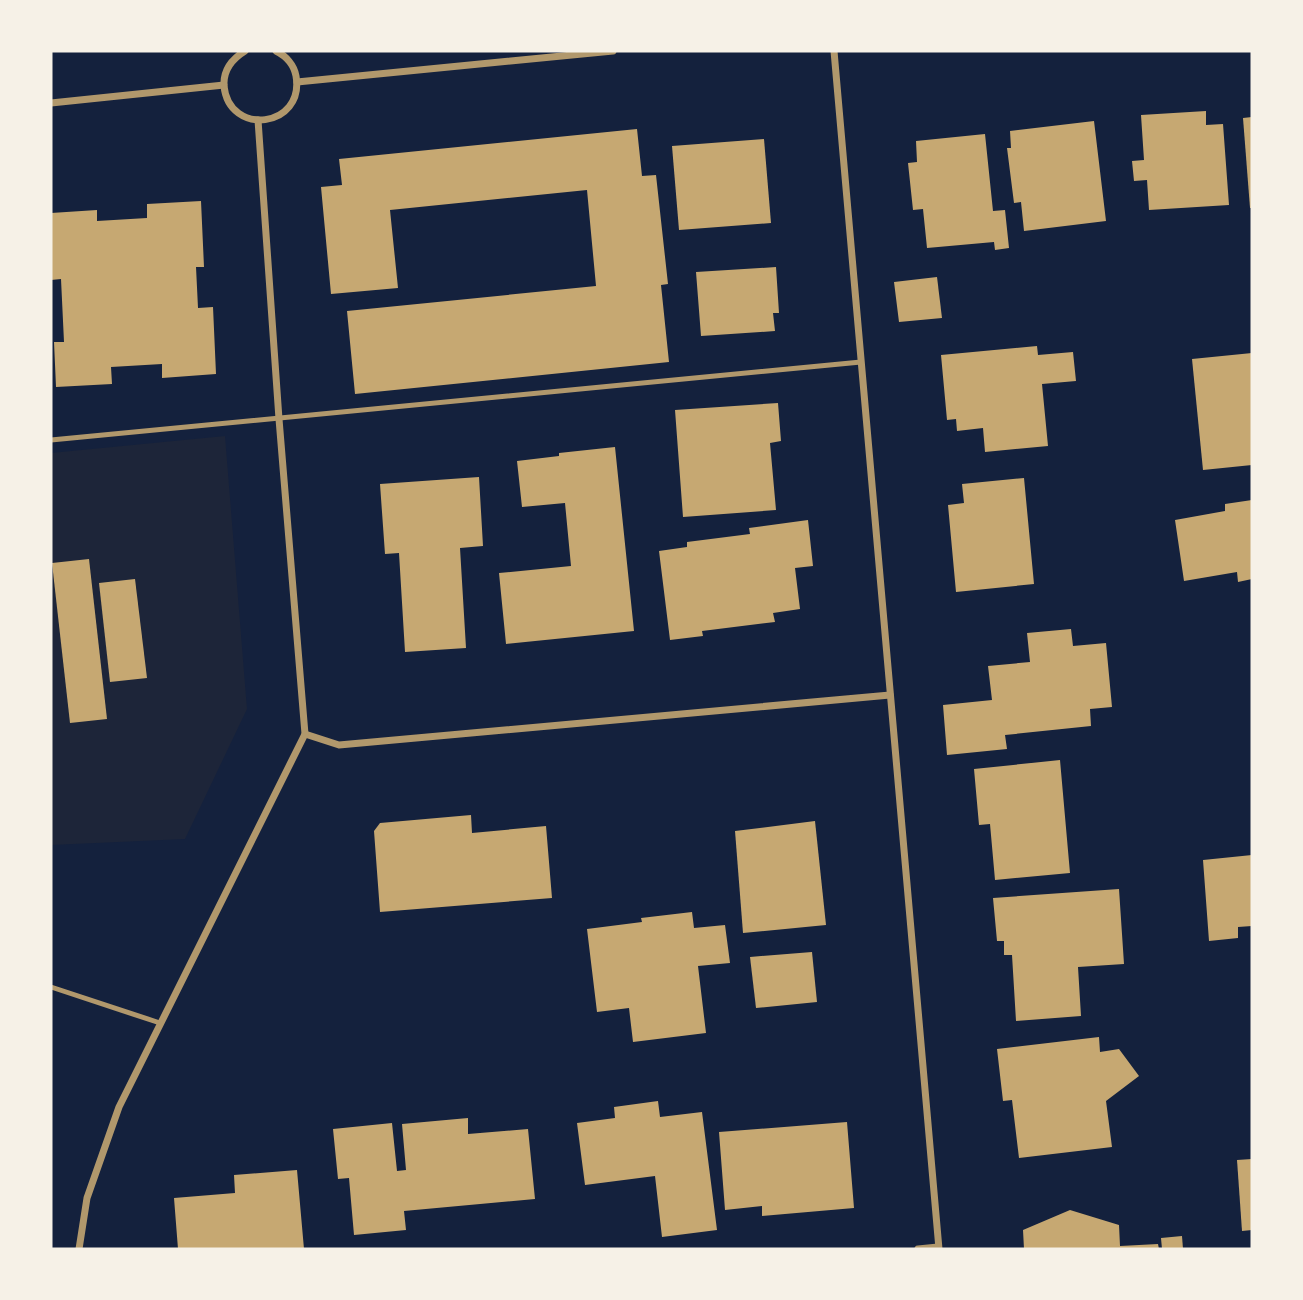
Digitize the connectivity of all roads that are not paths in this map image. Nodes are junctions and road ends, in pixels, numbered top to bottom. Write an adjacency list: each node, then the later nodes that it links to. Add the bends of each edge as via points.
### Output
1 (245, 51): 6 (street, via 226,69)
2 (276, 51): 5 (street, via 295,70)
3 (613, 51): 5 (street)
4 (834, 51): 9 (street)
5 (297, 82): 8 (street, via 284,113)
6 (224, 85): 7 (street); 8 (street, via 230,106)
7 (51, 103)
8 (258, 120): 10 (street)
9 (861, 362): 10 (lane); 12 (street)
10 (279, 418): 11 (lane); 13 (street)
11 (51, 440)
12 (890, 695): 13 (street, via 339,745); 16 (street)
13 (305, 734): 15 (street)
14 (51, 986): 15 (lane)
15 (160, 1023): 17 (street, via 119,1107 87,1198)
16 (939, 1248): 18 (street)
17 (79, 1249)
18 (918, 1249)

